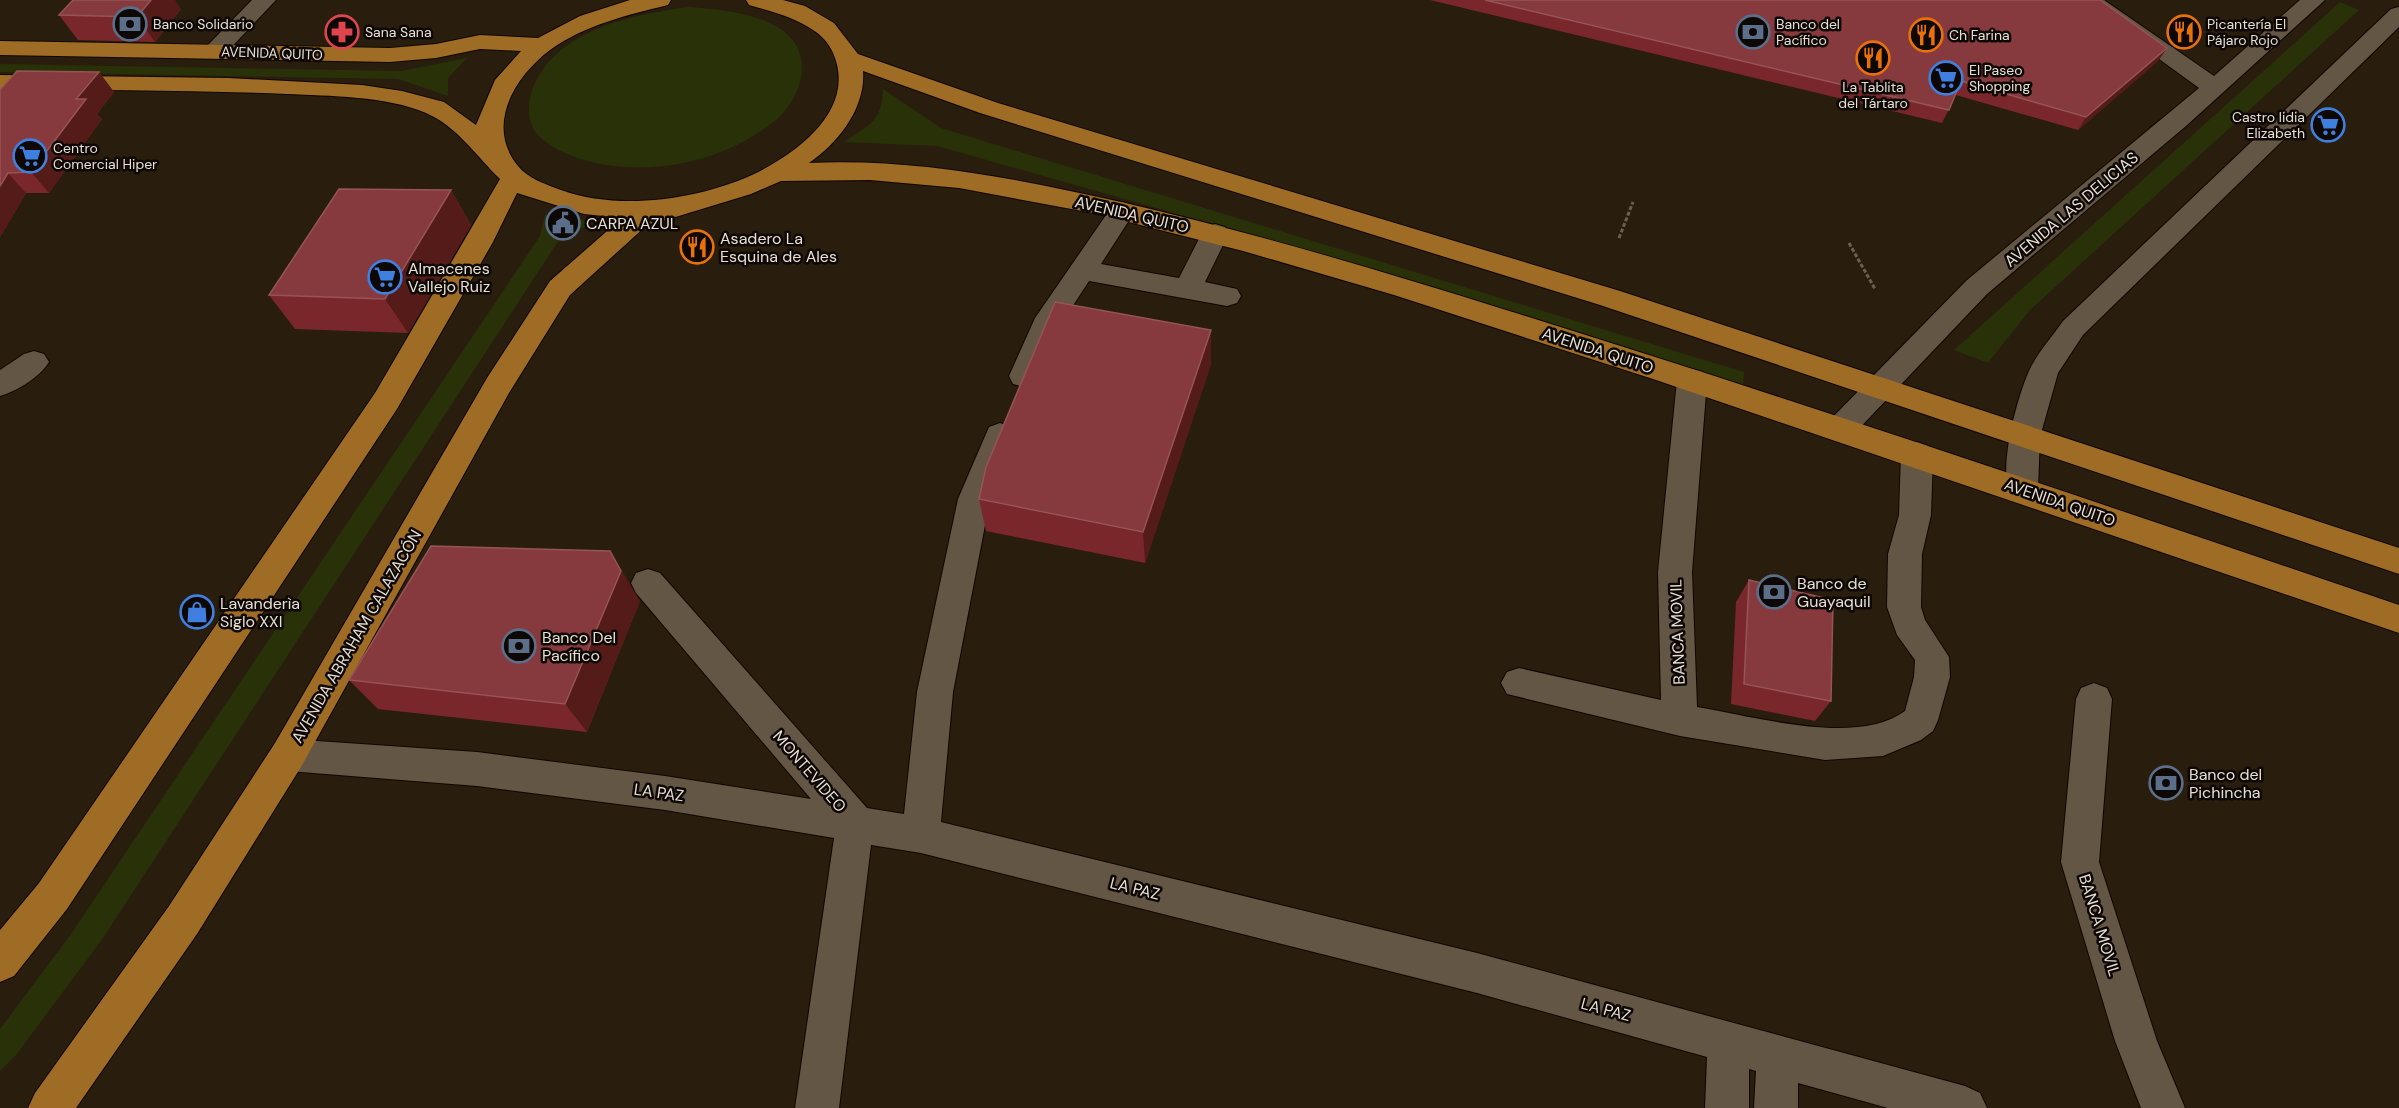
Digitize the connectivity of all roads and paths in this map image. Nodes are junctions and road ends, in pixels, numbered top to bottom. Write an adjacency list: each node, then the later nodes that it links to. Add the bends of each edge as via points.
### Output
1 (265, 0): 12 (street)
2 (660, 0): 7 (main road)
3 (757, 0): 9 (main road, via 780,4)
4 (808, 0): 9 (main road)
5 (2089, 0): 15 (street)
6 (2314, 0): 15 (street, AVENIDA LAS DELICIAS)
7 (626, 4): 10 (main road, via 579,23)
8 (2398, 12): 33 (street, via 2073,328 2043,371)
9 (819, 22): 13 (main road, via 838,39)
10 (542, 45): 12 (main road, AVENIDA QUITO, via 480,42 390,55); 16 (main road, via 503,84 489,127)
11 (0, 48): 12 (main road, AVENIDA QUITO)
12 (214, 51)
13 (849, 59): 17 (main road, via 853,77 841,117 805,156); 31 (main road, via 885,68 957,98 1610,298)
14 (0, 82): 16 (main road, via 329,89 424,103 453,119)
15 (2215, 88): 31 (street, AVENIDA LAS DELICIAS, via 1977,286)
16 (510, 173): 19 (main road, via 562,201 623,210); 45 (main road, via 507,189 386,401 52,896)
17 (778, 173): 19 (main road, via 737,191); 20 (main road, AVENIDA QUITO, via 885,170 963,178)
18 (1633, 202): 22 (path)
19 (691, 204): 42 (main road, AVENIDA ABRAHAM CALAZACÓN, via 636,220 560,288 492,396)
20 (1122, 211): 21 (main road, AVENIDA QUITO); 24 (street)
21 (1215, 233): 25 (street); 29 (main road, AVENIDA QUITO, via 1382,279)
22 (1618, 238)
23 (1849, 243): 26 (path)
24 (1083, 270): 25 (street); 44 (street, via 1045,325 974,499 935,692)
25 (1188, 288): 27 (street)
26 (1875, 289)
27 (1227, 296)
28 (34, 362): 30 (street)
29 (1692, 380): 32 (main road, AVENIDA QUITO); 41 (street, BANCA MOVIL, via 1675,572)
30 (0, 385)
31 (1880, 388): 32 (street, AVENIDA LAS DELICIAS); 33 (main road)
32 (1840, 429): 34 (main road, AVENIDA QUITO)
33 (2025, 437): 35 (street); 36 (main road)
34 (1917, 454): 35 (main road, AVENIDA QUITO); 41 (street, via 1915,514 1905,554 1904,607 1909,625 1932,657 1932,677 1920,720 1883,740 1825,744)
35 (2022, 489): 38 (main road, AVENIDA QUITO)
36 (2399, 561)
37 (648, 583): 43 (street, MONTEVIDEO)
38 (2399, 619)
39 (1519, 683): 41 (street)
40 (2094, 699): 53 (street, BANCA MOVIL, via 2080,862 2136,1041)
41 (1680, 720)
42 (288, 755): 43 (street, LA PAZ, via 489,771); 48 (main road, AVENIDA ABRAHAM CALAZACÓN, via 183,920)
43 (855, 823): 44 (street, LA PAZ); 49 (street, MONTEVIDEO)
44 (921, 835): 46 (street, LA PAZ, via 1477,973)
45 (0, 962)
46 (1728, 1043): 47 (street, LA PAZ); 50 (street)
47 (1778, 1057): 51 (street); 52 (street, LA PAZ)
48 (50, 1108)
49 (817, 1108)
50 (1727, 1108)
51 (1776, 1108)
52 (1965, 1108)
53 (2163, 1108)

